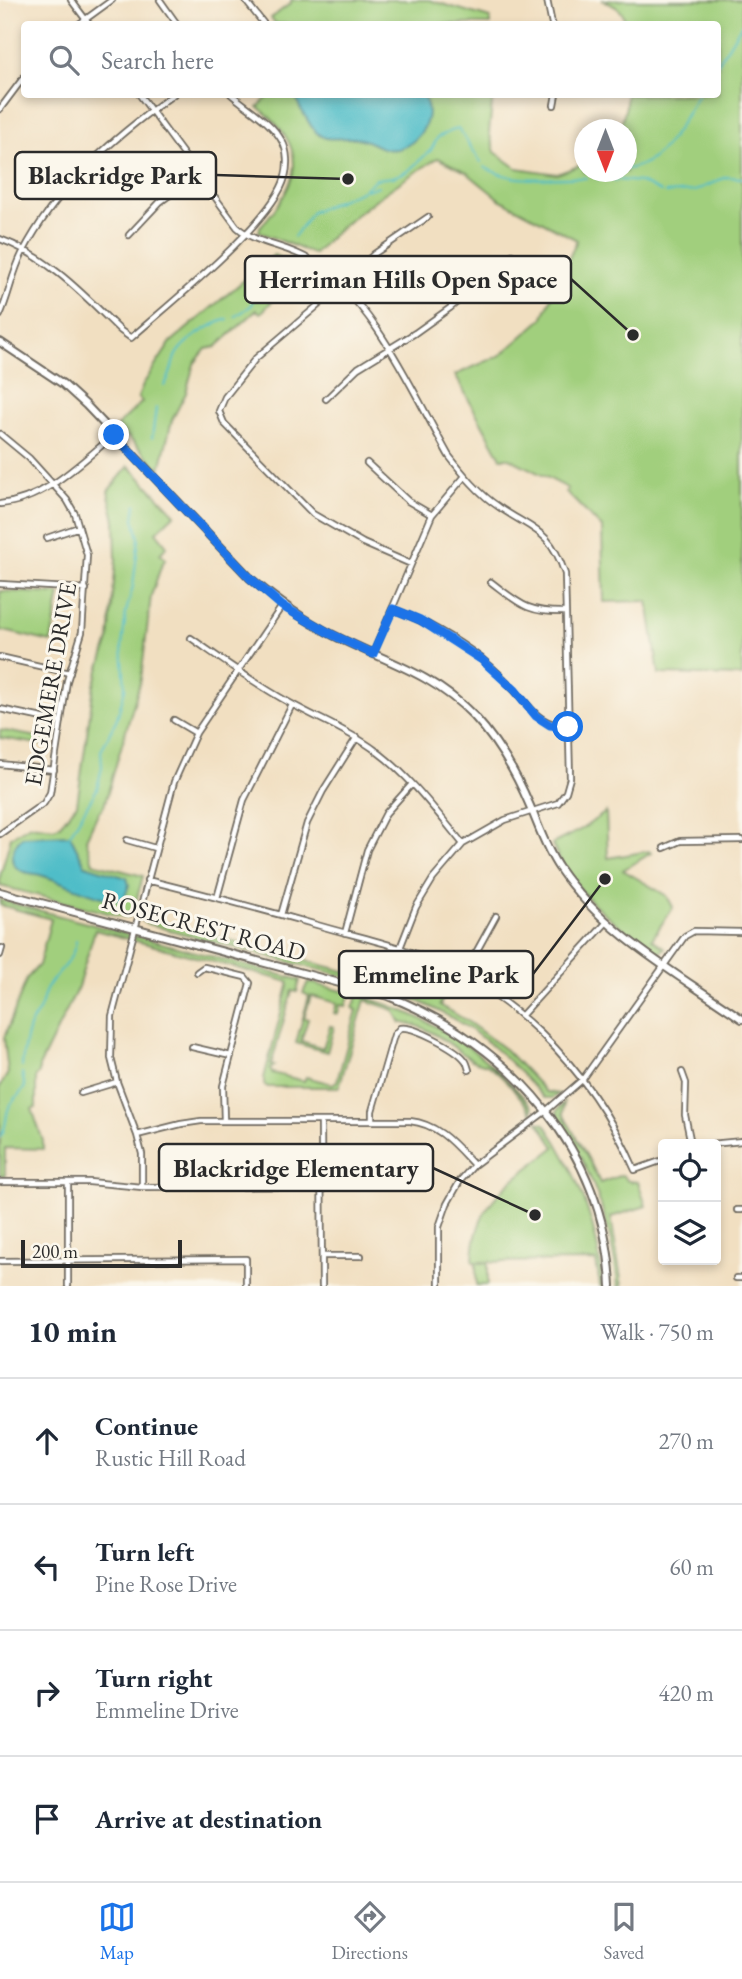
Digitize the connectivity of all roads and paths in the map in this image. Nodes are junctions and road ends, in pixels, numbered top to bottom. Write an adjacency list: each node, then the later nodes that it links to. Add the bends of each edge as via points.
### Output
1 (71, 0): 6 (street)
2 (112, 0): 7 (street)
3 (160, 0): 8 (street)
4 (245, 0): 9 (street)
5 (547, 0): 10 (street)
6 (86, 21)
7 (88, 21)
8 (175, 21)
9 (262, 21)
10 (551, 21)
11 (21, 81): 17 (street)
12 (142, 98): 18 (street)
13 (169, 98): 18 (street)
14 (236, 98): 21 (street, via 283,142 287,160 276,198)
15 (555, 98): 16 (street)
16 (554, 105)
17 (0, 109)
18 (151, 111): 19 (street); 24 (street, via 80,171)
19 (197, 175): 21 (street); 22 (street, via 160,202)
20 (428, 217): 26 (street, via 374,254)
21 (246, 234): 24 (street, via 131,338 67,279); 26 (street, via 310,260)
22 (130, 235)
23 (0, 239): 24 (street)
24 (23, 252): 27 (street)
25 (512, 255): 29 (street, via 450,308)
26 (342, 285): 29 (street); 40 (street, via 257,358 219,411 224,423 313,514)
27 (0, 315)
28 (0, 342): 32 (street, via 63,384)
29 (389, 349): 30 (street, via 358,368); 34 (street)
30 (326, 399)
31 (0, 434): 35 (street, EDGEMERE DRIVE)
32 (114, 435): 35 (street); 44 (street)
33 (367, 463): 37 (street)
34 (465, 476): 37 (street); 46 (street, via 496,505 542,532 553,545 565,574)
35 (53, 484): 36 (street, via 34,496); 38 (street, EDGEMERE DRIVE, via 69,503)
36 (0, 504)
37 (432, 515): 40 (street)
38 (79, 527): 39 (street); 43 (street, EDGEMERE DRIVE, via 88,555)
39 (47, 538)
40 (411, 565): 45 (street)
41 (491, 582): 46 (street, via 524,608)
42 (0, 584): 43 (street)
43 (86, 590): 51 (street, EDGEMERE DRIVE, via 82,635)
44 (282, 606): 48 (street); 50 (street)
45 (393, 609): 48 (street); 56 (street, via 420,620 482,660 536,716 550,725)
46 (566, 612): 56 (street)
47 (191, 638): 50 (street)
48 (373, 654): 62 (street, via 445,689 474,716 504,754)
49 (0, 656): 51 (street)
50 (237, 672): 52 (street); 57 (street)
51 (70, 673): 55 (street, EDGEMERE DRIVE)
52 (292, 705): 58 (street); 71 (street, via 244,800)
53 (0, 709): 55 (street)
54 (174, 720): 57 (street)
55 (61, 722): 60 (street, EDGEMERE DRIVE)
56 (568, 727): 62 (street, via 570,778 566,792 558,803)
57 (196, 733): 67 (street, via 174,782)
58 (357, 737): 61 (street); 72 (street, via 311,814)
59 (0, 764): 60 (street)
60 (54, 770): 63 (street, EDGEMERE DRIVE, via 46,801)
61 (412, 784): 66 (street); 77 (street, via 386,813 367,850)
62 (533, 812): 66 (street, via 505,820); 74 (street, via 558,867)
63 (0, 834)
64 (127, 840): 67 (street)
65 (742, 840): 68 (street, via 680,841)
66 (463, 844): 79 (street, via 416,907)
67 (155, 848): 69 (street)
68 (664, 848)
69 (147, 880): 71 (street); 75 (street)
70 (0, 892): 75 (street, ROSECREST ROAD)
71 (217, 898): 72 (street)
72 (281, 915): 77 (street)
73 (496, 916): 83 (street)
74 (606, 923): 81 (street); 84 (street)
75 (134, 928): 91 (street, via 112,1016 111,1058); 93 (street, ROSECREST ROAD, via 358,987 416,1007 495,1057)
76 (742, 932): 81 (street, via 694,931)
77 (345, 933): 79 (street)
78 (2, 948): 80 (street)
79 (400, 948): 83 (street)
80 (0, 955)
81 (664, 965): 85 (street); 90 (street)
82 (197, 972): 87 (street, via 204,967 245,976 250,983)
83 (463, 976): 84 (street)
84 (522, 1015): 90 (street)
85 (742, 1019)
86 (192, 1047): 87 (street)
87 (232, 1056): 94 (street, via 223,1086)
88 (469, 1070): 96 (street, via 462,1056 403,1027 394,1035)
89 (682, 1072): 98 (street)
90 (583, 1079): 93 (street); 101 (street, via 635,1170)
91 (117, 1082): 92 (street); 97 (street)
92 (81, 1093)
93 (546, 1111): 102 (street); 116 (street, ROSECREST ROAD, via 590,1189 604,1232)
94 (224, 1121): 95 (street); 97 (street, via 186,1123)
95 (321, 1121): 96 (street); 105 (street)
96 (372, 1121): 102 (street, via 427,1125 446,1136)
97 (137, 1135): 107 (street)
98 (690, 1139)
99 (742, 1141): 100 (street)
100 (721, 1143)
101 (658, 1162)
102 (474, 1165): 115 (street, via 447,1204 439,1227)
103 (0, 1182): 104 (street)
104 (68, 1182): 107 (street); 110 (street)
105 (321, 1186): 106 (street); 107 (street); 108 (street)
106 (367, 1186)
107 (142, 1187)
108 (322, 1256): 109 (street); 114 (street)
109 (360, 1256)
110 (68, 1260): 111 (street); 112 (street); 113 (street, via 246,1259)
111 (0, 1261)
112 (68, 1286)
113 (246, 1286)
114 (322, 1286)
115 (439, 1286)
116 (611, 1286)

